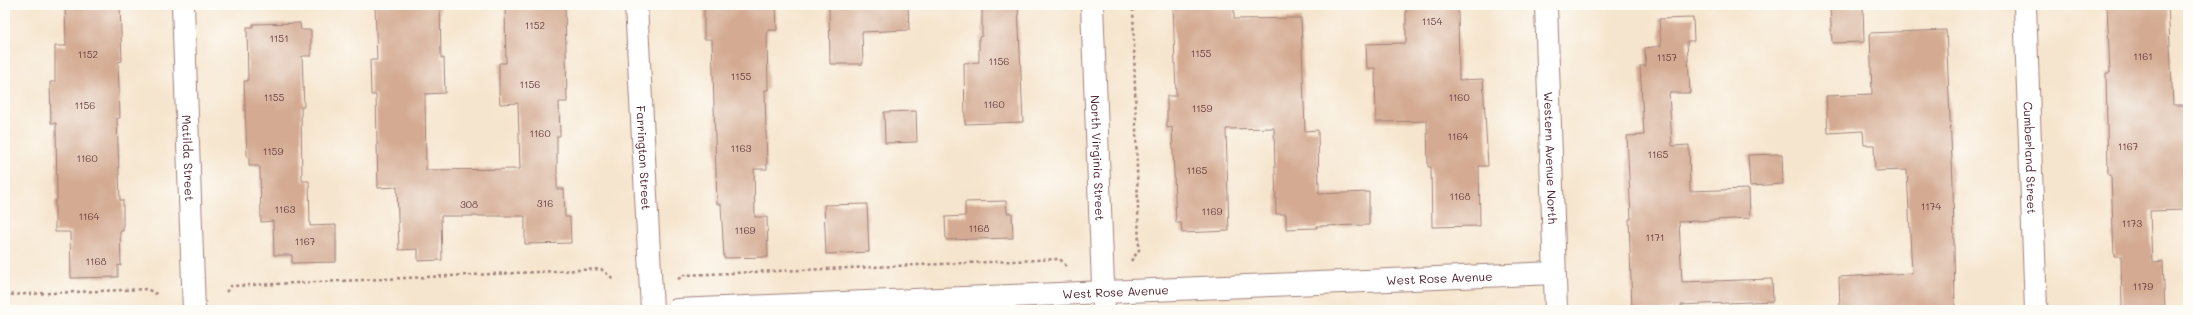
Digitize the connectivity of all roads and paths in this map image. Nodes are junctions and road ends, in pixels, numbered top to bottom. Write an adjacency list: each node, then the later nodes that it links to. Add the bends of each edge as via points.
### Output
1 (183, 5): 16 (street, Matilda Street)
2 (636, 5): 17 (street, Farrington Street)
3 (1092, 5): 15 (street, North Virginia Street)
4 (1133, 5): 7 (path, via 1139,250)
5 (1546, 5): 9 (street, Western Avenue North)
6 (2025, 5): 20 (street, Cumberland Street)
7 (1131, 261)
8 (1066, 266): 11 (path, via 1060,259 684,275)
9 (1554, 273): 15 (street, West Rose Avenue); 19 (street, Western Avenue North)
10 (615, 280): 12 (path, via 601,269 231,286)
11 (676, 280)
12 (226, 292)
13 (5, 295): 14 (path, via 147,289)
14 (158, 296)
15 (1103, 301): 18 (street, West Rose Avenue)
16 (194, 310)
17 (652, 310)
18 (678, 310)
19 (1556, 310)
20 (2036, 310)

